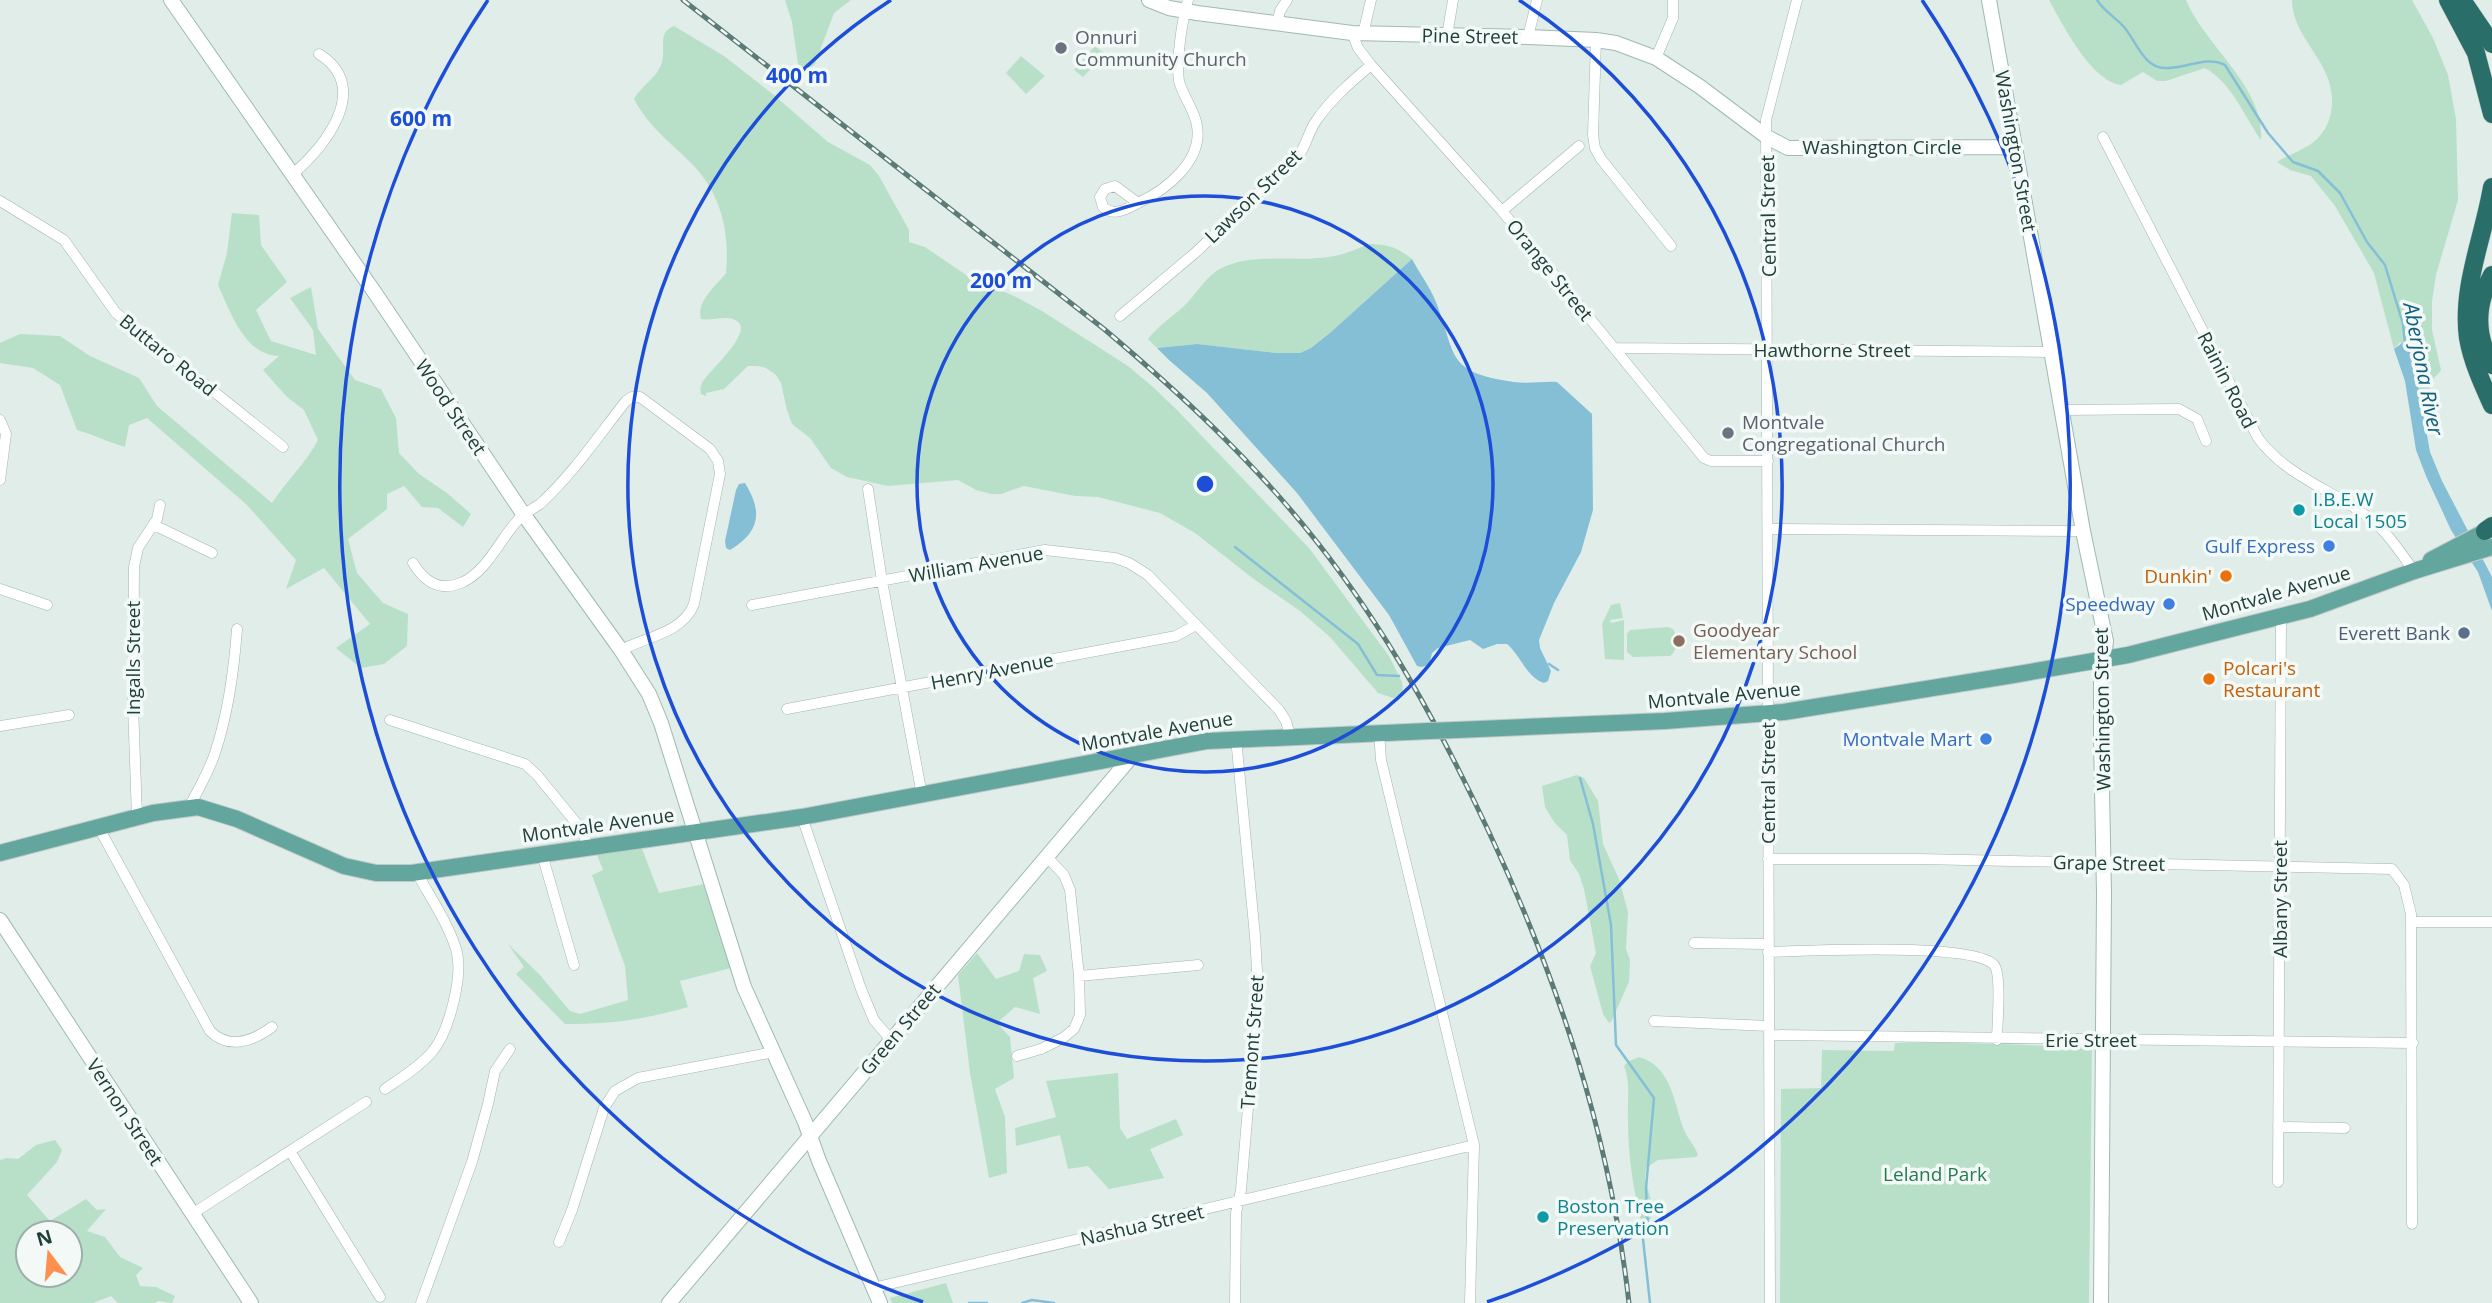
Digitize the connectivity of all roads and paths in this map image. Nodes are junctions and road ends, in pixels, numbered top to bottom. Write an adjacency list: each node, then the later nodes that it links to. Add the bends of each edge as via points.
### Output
1 (171, 0): 27 (street, Wood Street)
2 (1149, 0): 12 (street, Pine Street)
3 (1287, 0): 13 (street)
4 (1371, 0): 14 (street)
5 (1453, 0): 15 (street)
6 (1536, 0): 16 (street)
7 (1674, 0): 20 (street)
8 (1797, 0): 24 (street, via 1767,113)
9 (1989, 0): 26 (street, Washington Street)
10 (2448, 0): 22 (highway, via 2476,53)
11 (2462, 0): 18 (highway)
12 (1187, 6): 13 (street, Pine Street); 30 (street, via 1179,75 1197,126 1195,148 1176,176)
13 (1277, 24): 14 (street, Pine Street)
14 (1358, 34): 15 (street, Pine Street); 21 (street, Orange Street, via 1356,44)
15 (1447, 36): 16 (street, Pine Street)
16 (1528, 37): 17 (street, Pine Street)
17 (1596, 40): 20 (street, Pine Street); 32 (street, via 1595,148)
18 (2492, 44)
19 (319, 54): 27 (street, via 338,73 343,104 336,124)
20 (1656, 58): 24 (street, Pine Street)
21 (1371, 65): 31 (street, Orange Street); 34 (street, Lawson Street, via 1324,110 1301,152 1195,253)
22 (2492, 114)
23 (2103, 136): 55 (street, Rainin Road, via 2258,438 2287,468 2371,519)
24 (1767, 137): 26 (street, Washington Circle, via 1790,148); 36 (street, Central Street)
25 (1578, 145): 31 (street)
26 (2016, 147): 37 (street, Washington Street)
27 (293, 174): 48 (street, Wood Street)
28 (2492, 187): 39 (highway, via 2467,314 2470,348)
29 (0, 201): 43 (street, Buttaro Road, via 64,240 116,313)
30 (1138, 204)
31 (1502, 211): 35 (street, Orange Street)
32 (1671, 246)
33 (2492, 275): 38 (highway, via 2478,318 2482,344)
34 (1120, 316)
35 (1614, 348): 36 (street, Hawthorne Street); 44 (street, Orange Street, via 1705,459)
36 (1769, 350): 37 (street, Hawthorne Street); 44 (street, Central Street)
37 (2051, 352): 40 (street, Washington Street)
38 (2492, 365)
39 (2492, 405)
40 (2061, 410): 42 (street, via 2179,409 2197,419); 51 (street, Washington Street)
41 (0, 420): 45 (street, via 6,434)
42 (2206, 441)
43 (283, 447)
44 (1769, 461): 50 (street, Central Street)
45 (0, 480)
46 (868, 489): 56 (street)
47 (160, 505): 49 (street, Ingalls Street)
48 (524, 515): 54 (street, via 479,569 460,583 433,584); 63 (street, Wood Street); 63 (street, via 540,504 626,401 636,396 710,449 720,474 695,604 682,623)
49 (154, 525): 53 (street); 77 (street, Ingalls Street, via 140,543 134,567)
50 (1769, 529): 51 (street); 67 (street, Central Street)
51 (2083, 531): 64 (street, Washington Street, via 2105,637)
52 (2490, 536): 55 (main road, Montvale Avenue)
53 (212, 553)
54 (413, 563)
55 (2414, 570): 60 (main road, Montvale Avenue)
56 (882, 581): 59 (street, William Avenue); 61 (street, William Avenue, via 1045,550 1107,556 1148,575); 65 (street)
57 (0, 589): 58 (street)
58 (47, 605)
59 (752, 605)
60 (2281, 616): 64 (main road, Montvale Avenue); 87 (street, Albany Street)
61 (1196, 625): 65 (street, Henry Avenue, via 1176,636); 72 (street, William Avenue, via 1279,710)
62 (237, 629): 76 (street, via 218,745)
63 (621, 650): 80 (street, Wood Street, via 657,714)
64 (2105, 658): 67 (main road, Montvale Avenue); 86 (street, Washington Street, via 2101,682)
65 (902, 688): 66 (street, Henry Avenue); 75 (street)
66 (786, 709)
67 (1768, 713): 71 (main road, Montvale Avenue, bridge, via 1665,722); 85 (street, Central Street)
68 (69, 715): 70 (street)
69 (390, 720): 81 (street, via 525,764 582,830)
70 (0, 726)
71 (1379, 732): 72 (main road, Montvale Avenue); 113 (street, via 1381,762)
72 (1290, 736): 73 (main road, Montvale Avenue)
73 (1236, 738): 74 (main road, Montvale Avenue); 116 (street, Tremont Street, via 1258,988)
74 (1132, 756): 75 (main road, Montvale Avenue); 84 (street, Green Street)
75 (922, 795): 78 (main road, Montvale Avenue)
76 (189, 807): 77 (main road, Montvale Avenue); 88 (main road, Montvale Avenue, via 237,819 354,869)
77 (137, 817): 79 (main road, Montvale Avenue)
78 (802, 817): 80 (main road, Montvale Avenue); 100 (street, via 861,989 874,1020)
79 (99, 828): 82 (main road, Montvale Avenue); 98 (street, via 212,1033 237,1042)
80 (695, 832): 81 (main road, Montvale Avenue); 106 (street, via 744,987)
81 (588, 848): 83 (main road, Montvale Avenue)
82 (0, 853)
83 (542, 854): 88 (main road, Montvale Avenue); 94 (street)
84 (1047, 857): 96 (street, via 1068,883); 100 (street, Green Street)
85 (1768, 859): 86 (street, Grape Street); 93 (street, Central Street)
86 (2104, 864): 87 (street, Grape Street); 102 (street, Washington Street)
87 (2280, 866): 90 (street, Grape Street, via 2392,869 2406,890); 103 (street, Albany Street)
88 (417, 873): 108 (street, via 456,948 459,979 435,1048)
89 (0, 920): 117 (street, Vernon Street)
90 (2411, 922): 91 (street); 104 (street)
91 (2492, 922)
92 (1694, 943): 93 (street)
93 (1768, 948): 99 (street, Central Street); 101 (street, via 1907,950 1989,961 1997,972)
94 (574, 965)
95 (1198, 965): 96 (street)
96 (1079, 976): 107 (street, via 1080,1012 1074,1029 1050,1045)
97 (1654, 1021): 99 (street, Erie Street)
98 (272, 1027)
99 (1769, 1031): 101 (street, Erie Street); 128 (street, Central Street)
100 (891, 1040): 112 (street, Green Street)
101 (1997, 1040): 102 (street, Erie Street)
102 (2104, 1040): 103 (street, Erie Street); 129 (street, Washington Street)
103 (2279, 1042): 104 (street, Erie Street); 110 (street, Albany Street)
104 (2413, 1043): 118 (street)
105 (510, 1049): 123 (street, via 495,1072 472,1162)
106 (774, 1052): 112 (street); 119 (street, via 645,1076 620,1087 604,1108)
107 (1017, 1056)
108 (385, 1088)
109 (366, 1102): 114 (street)
110 (2278, 1128): 111 (street); 115 (street, Albany Street)
111 (2345, 1128)
112 (810, 1135): 120 (street); 124 (street, Green Street)
113 (1474, 1145): 116 (street, Nashua Street); 127 (street)
114 (290, 1151): 117 (street); 121 (street)
115 (2278, 1182)
116 (1238, 1203): 120 (street, Nashua Street); 126 (street, Tremont Street)
117 (192, 1214): 122 (street, Vernon Street)
118 (2413, 1224)
119 (559, 1242)
120 (873, 1288): 125 (street)
121 (380, 1297)
122 (251, 1303)
123 (421, 1303)
124 (670, 1303)
125 (880, 1303)
126 (1235, 1303)
127 (1470, 1303)
128 (1770, 1303)
129 (2101, 1303)

